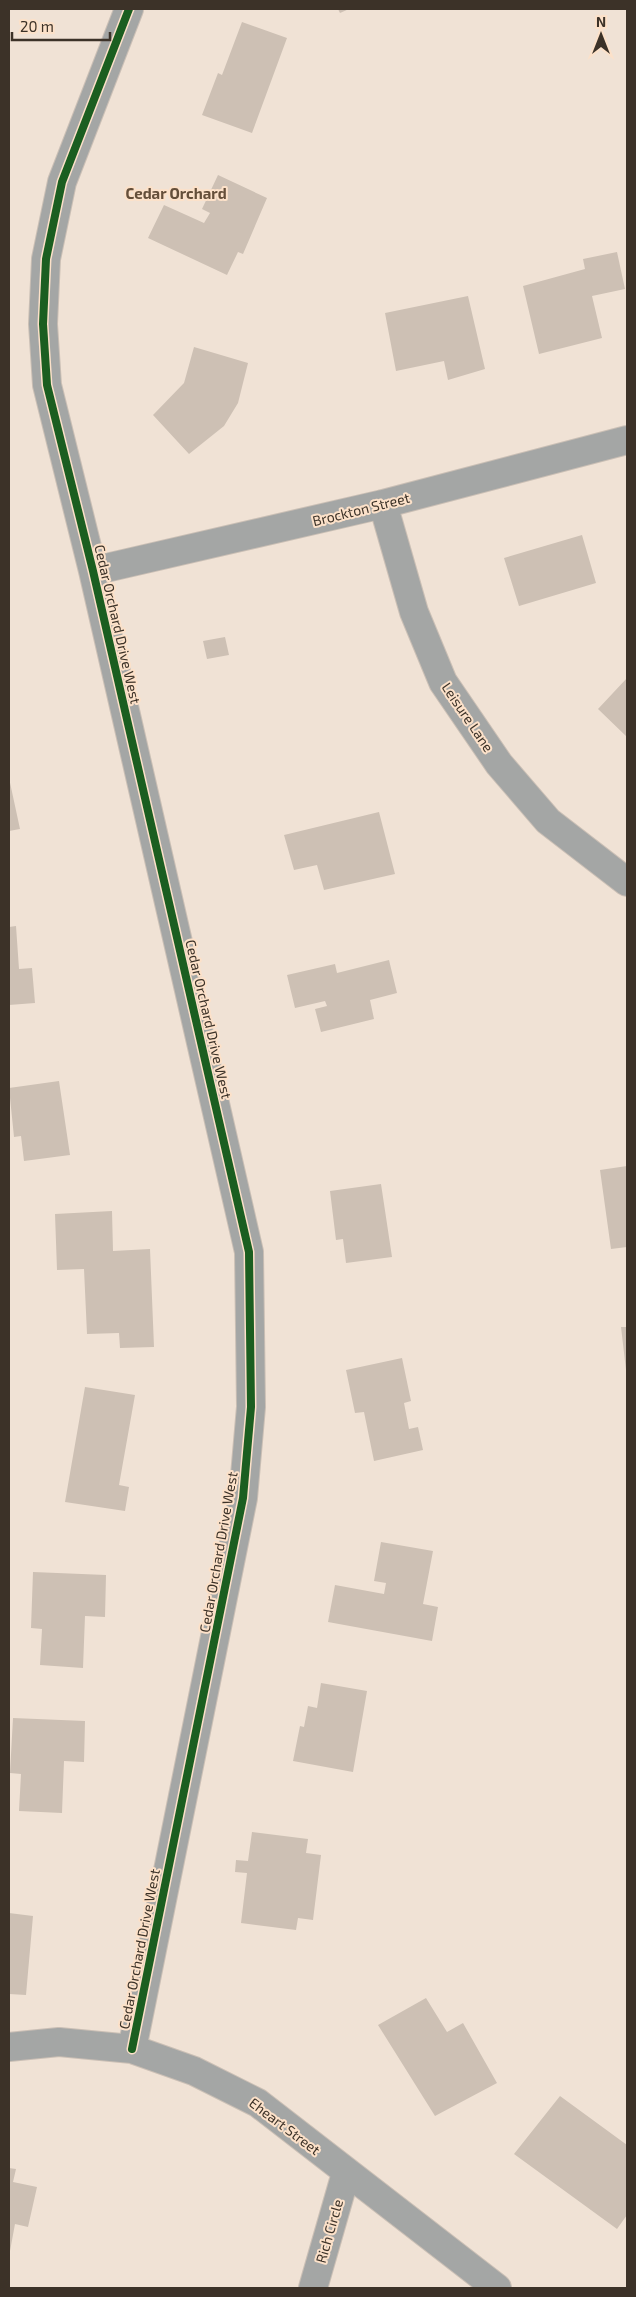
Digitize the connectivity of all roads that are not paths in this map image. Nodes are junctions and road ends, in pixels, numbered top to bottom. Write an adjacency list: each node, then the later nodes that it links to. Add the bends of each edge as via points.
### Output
1 (129, 9): 4 (street, Cedar Orchard Drive West, via 62,182 46,258 42,324 47,385)
2 (627, 440): 3 (street, Brockton Street)
3 (383, 504): 4 (street, Brockton Street); 5 (street, Leisure Lane, via 414,612 443,682 499,764 548,821)
4 (93, 571): 7 (street, Cedar Orchard Drive West, via 249,1252 252,1407 243,1498)
5 (627, 882)
6 (9, 2048): 7 (street, Eheart Street, via 59,2042)
7 (132, 2049): 8 (street, Eheart Street, via 194,2071 258,2103)
8 (346, 2173): 9 (street, Rich Circle); 10 (street, Eheart Street)
9 (313, 2288)
10 (497, 2288)

